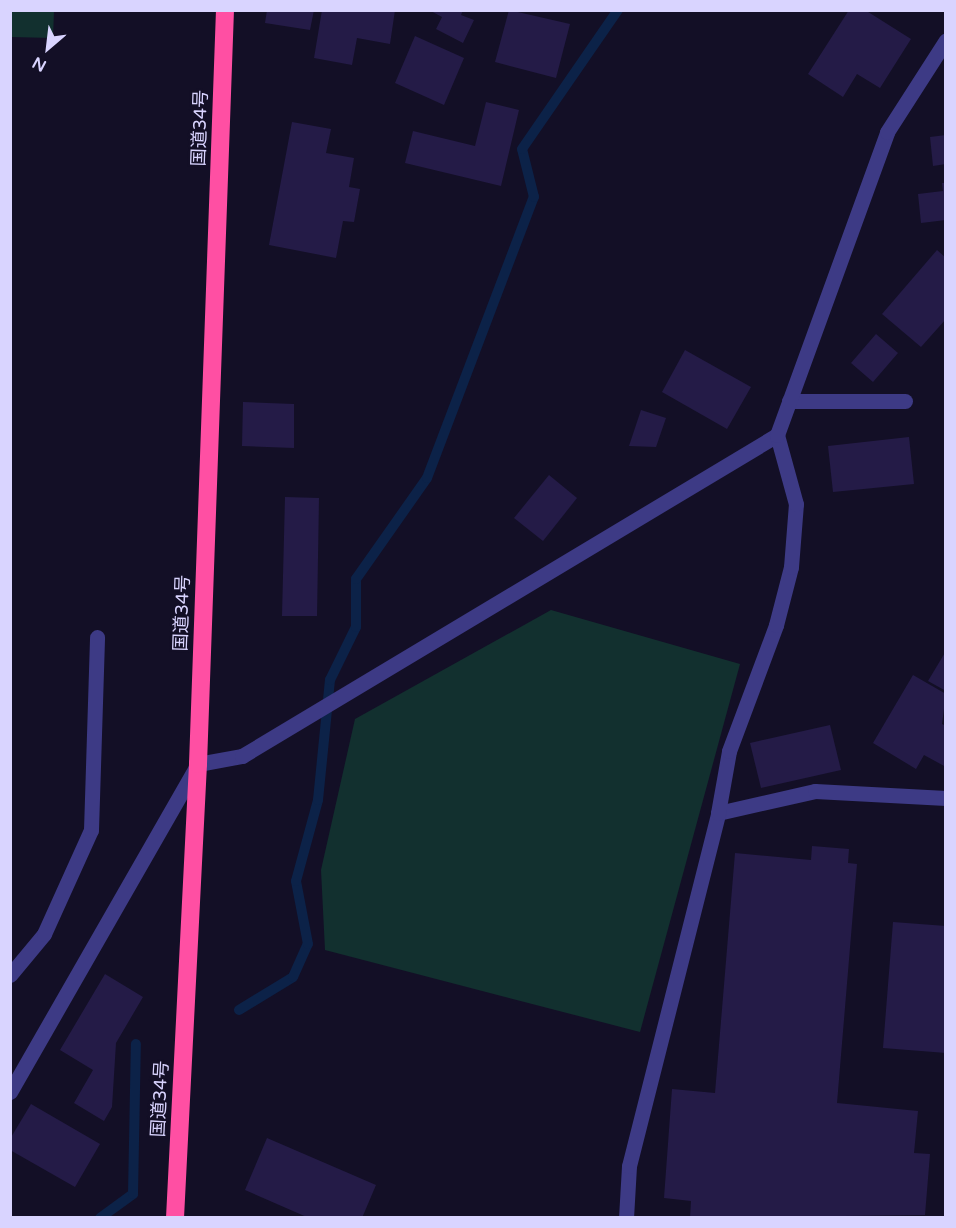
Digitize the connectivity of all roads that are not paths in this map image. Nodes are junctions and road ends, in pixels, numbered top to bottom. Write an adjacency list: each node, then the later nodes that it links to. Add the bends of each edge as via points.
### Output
1 (225, 10): 7 (highway, 国道34号)
2 (944, 44): 3 (street, via 887,132)
3 (789, 401): 4 (street); 5 (street)
4 (905, 401)
5 (777, 435): 7 (street, via 242,756); 9 (street, via 796,504 791,567 776,625 729,751)
6 (98, 637): 10 (street, via 91,830 44,934)
7 (198, 764): 11 (street); 12 (highway, 国道34号)
8 (945, 798): 9 (street, via 815,791)
9 (718, 813): 13 (street, via 629,1166)
10 (10, 975)
11 (10, 1092)
12 (175, 1218)
13 (626, 1218)

